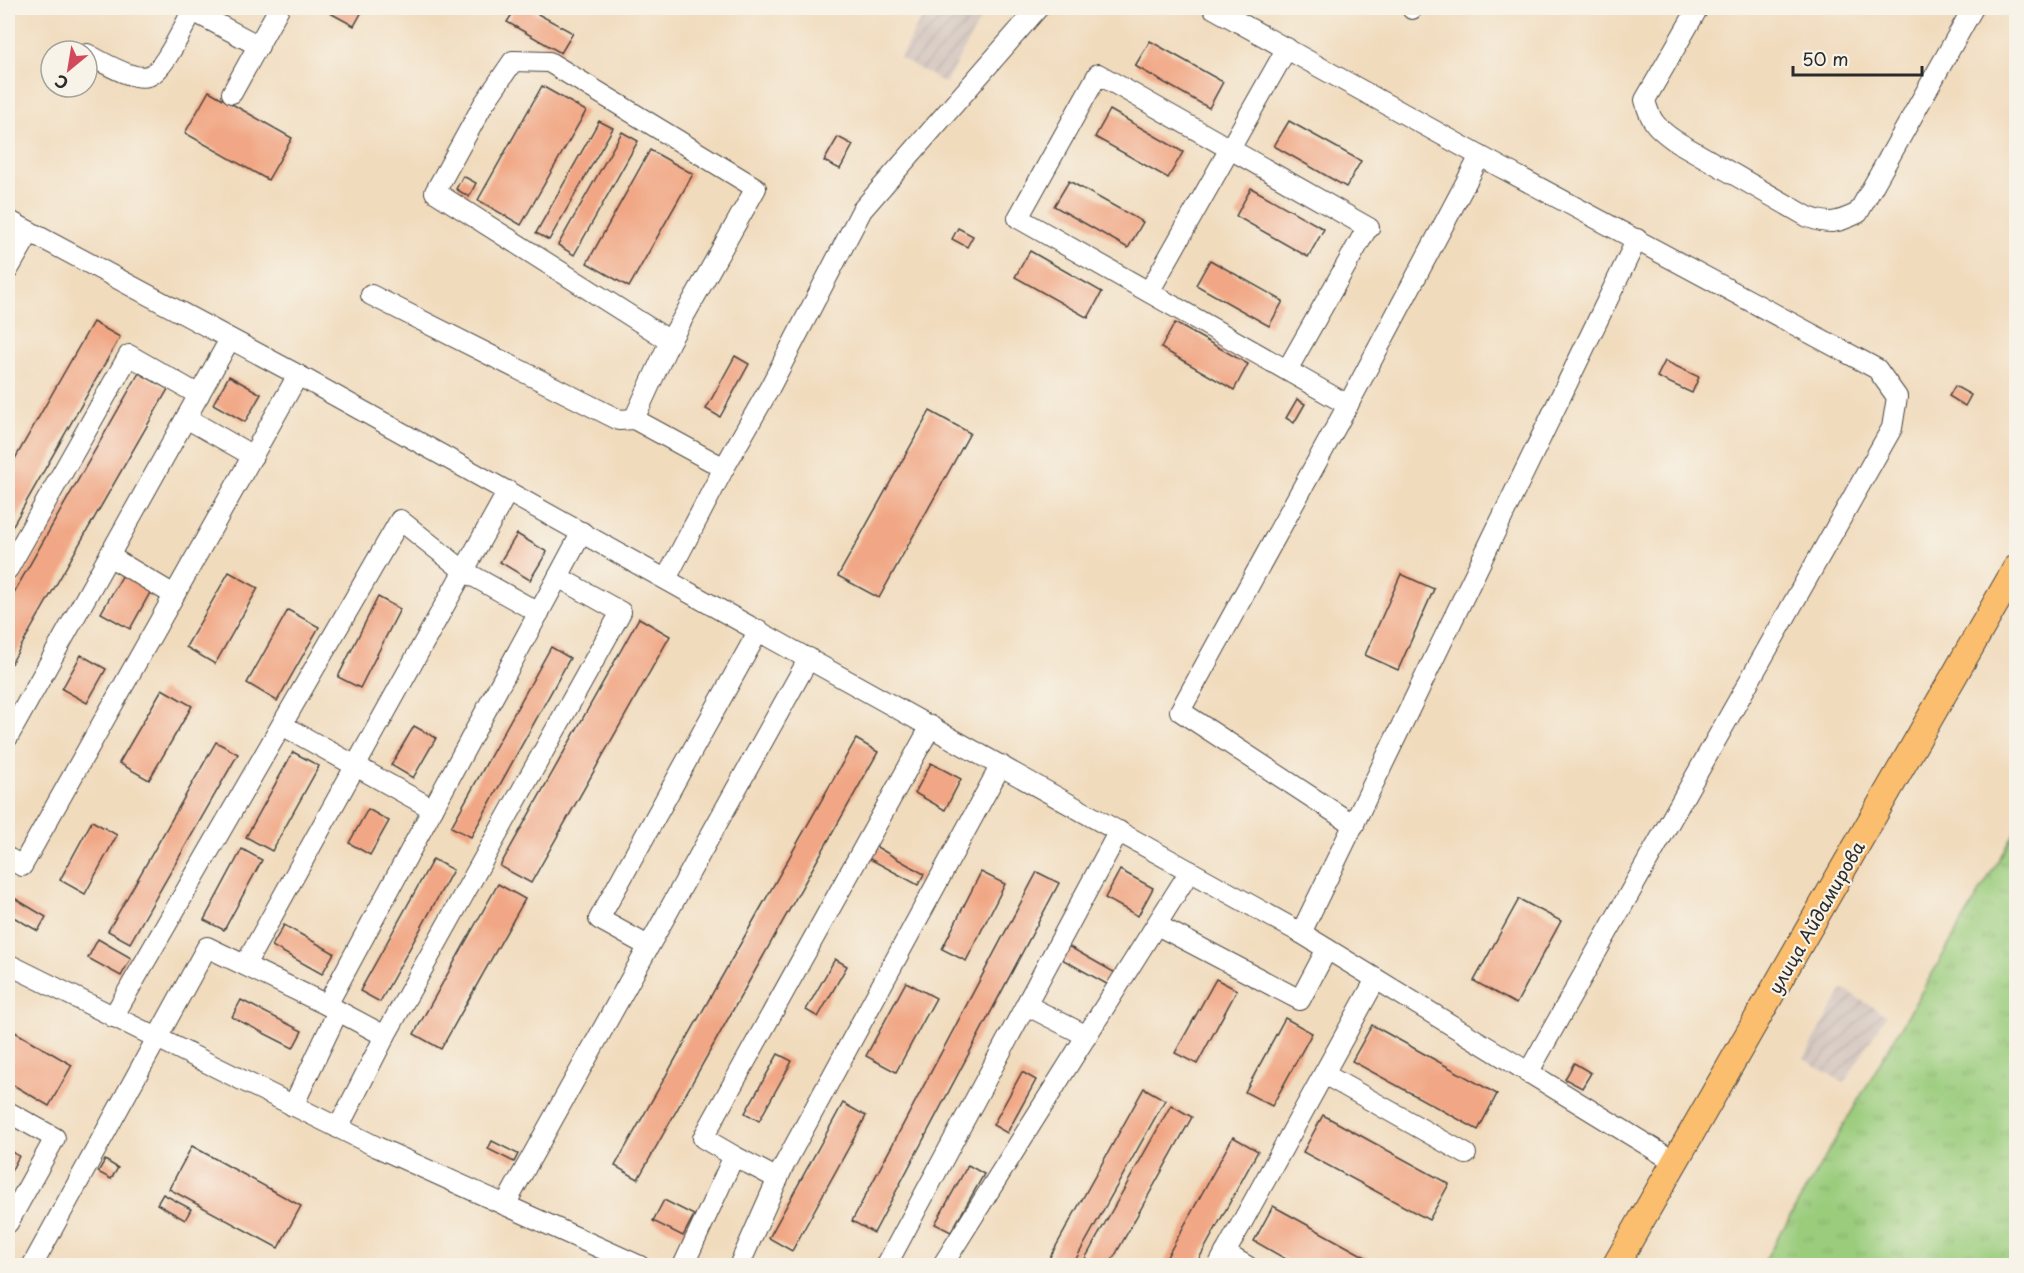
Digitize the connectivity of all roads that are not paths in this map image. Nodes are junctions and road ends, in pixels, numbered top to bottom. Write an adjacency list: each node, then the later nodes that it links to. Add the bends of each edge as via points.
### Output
1 (191, 8): 7 (street); 9 (street, via 158,70 146,77 127,74)
2 (279, 8): 7 (street)
3 (1038, 8): 28 (street, via 862,210)
4 (1213, 8): 8 (street)
5 (1698, 8): 6 (street, via 1646,100 1649,115 1659,130 1674,140 1825,223 1858,213)
6 (1973, 8)
7 (259, 46): 10 (street)
8 (1287, 48): 11 (street); 12 (street)
9 (99, 60)
10 (232, 93)
11 (1230, 149): 17 (street); 17 (street, via 1098,74 1018,218); 21 (street, via 1367,230)
12 (1480, 156): 15 (street); 24 (street)
13 (8, 220): 14 (street)
14 (30, 232): 16 (street); 19 (street)
15 (1637, 239): 47 (street); 64 (street, via 1877,369 1897,397 1892,428)
16 (8, 270)
17 (1149, 292): 21 (street)
18 (371, 295): 26 (street, via 619,420)
19 (230, 339): 22 (street); 23 (street)
20 (670, 341): 20 (street, via 435,192 483,105 513,61 549,62 756,188); 26 (street)
21 (1287, 370): 24 (street)
22 (298, 375): 27 (street); 29 (street)
23 (199, 395): 25 (street); 33 (street, via 129,355)
24 (1348, 405): 47 (street, via 1180,711)
25 (186, 418): 27 (street); 31 (street)
26 (634, 419): 28 (street)
27 (253, 456): 37 (street)
28 (724, 468): 36 (street)
29 (508, 491): 30 (street); 34 (street)
30 (582, 532): 35 (street); 36 (street)
31 (109, 556): 37 (street); 43 (street)
32 (2016, 568): 71 (main road, улица Айдамирова)
33 (8, 569)
34 (464, 571): 38 (street); 41 (street, via 400,520); 45 (street)
35 (558, 577): 38 (street); 61 (street, via 621,612)
36 (666, 579): 39 (street)
37 (174, 595): 49 (street, via 22,866)
38 (539, 613): 46 (street)
39 (759, 630): 40 (street); 53 (street, via 599,919)
40 (809, 658): 42 (street); 53 (street)
41 (282, 725): 45 (street); 60 (street)
42 (931, 726): 44 (street); 70 (street, via 703,1138)
43 (8, 737)
44 (1001, 765): 48 (street); 72 (street)
45 (356, 766): 46 (street); 56 (street)
46 (433, 809): 59 (street)
47 (1354, 825): 52 (street)
48 (1119, 831): 50 (street); 58 (street)
49 (8, 858)
50 (1190, 871): 51 (street); 52 (street)
51 (1157, 925): 54 (street, via 1300,1000); 62 (street)
52 (1301, 933): 54 (street)
53 (648, 946): 73 (street)
54 (1327, 948): 57 (street)
55 (8, 964): 60 (street)
56 (245, 965): 59 (street); 63 (street, via 207,947)
57 (1376, 979): 64 (street); 65 (street)
58 (1026, 1005): 62 (street); 80 (street)
59 (332, 1008): 61 (street); 66 (street)
60 (113, 1017): 63 (street)
61 (385, 1036): 68 (street)
62 (1086, 1036): 81 (street)
63 (155, 1038): 66 (street); 77 (street)
64 (1528, 1072): 71 (street)
65 (1324, 1074): 69 (street); 75 (street)
66 (293, 1106): 68 (street)
67 (8, 1112): 74 (street, via 55,1138)
68 (338, 1128): 73 (street)
69 (1466, 1154)
70 (734, 1156): 72 (street); 78 (street)
71 (1675, 1162): 83 (main road, улица Айдамирова)
72 (778, 1179): 79 (street)
73 (505, 1204): 76 (street)
74 (8, 1223)
75 (1221, 1259): 82 (street)
76 (635, 1265)
77 (32, 1266)
78 (683, 1266)
79 (739, 1266)
80 (886, 1266)
81 (942, 1266)
82 (1247, 1266)
83 (1615, 1266)

